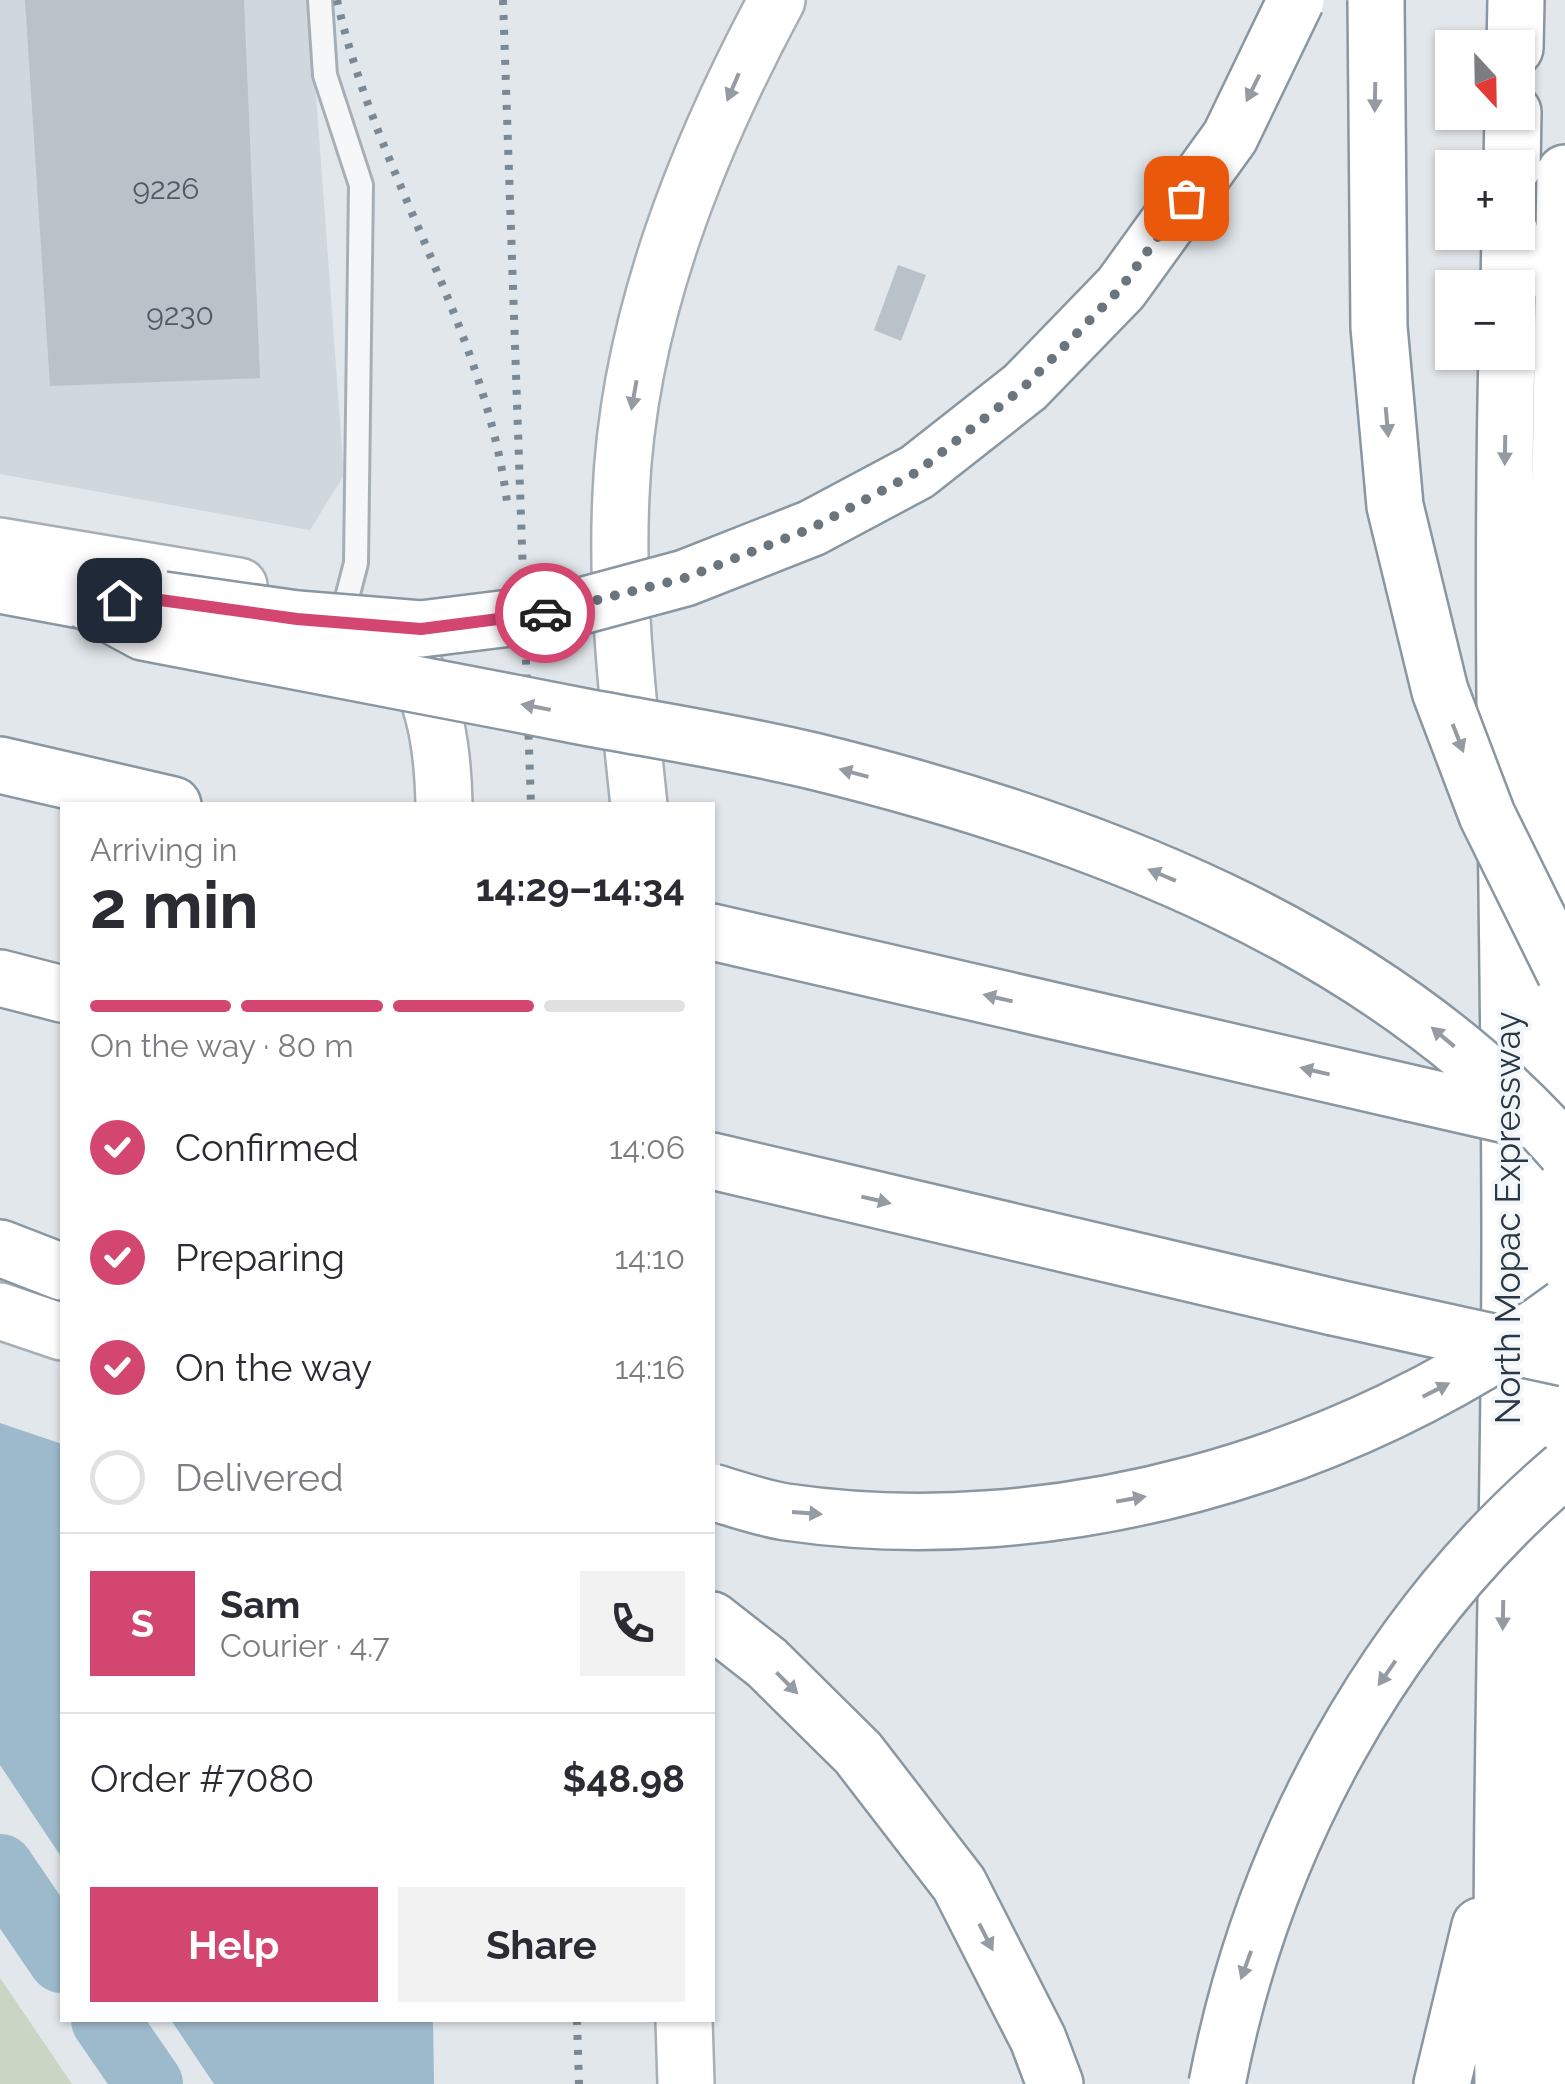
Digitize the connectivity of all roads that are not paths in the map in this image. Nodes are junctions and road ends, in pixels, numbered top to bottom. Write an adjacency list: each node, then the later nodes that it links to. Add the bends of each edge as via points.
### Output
1 (320, 0): 11 (lane, via 325,76 361,185 356,564)
2 (777, 0): 15 (main road, one-way to 15, via 693,179 657,283 634,394 621,492 620,626)
3 (1296, 0): 10 (main road, one-way to 10, bridge, via 1230,137 1121,288 1024,387 917,472 812,528 685,578 558,612 421,629 153,599)
4 (1376, 0): 17 (main road, one-way to 17, bridge, via 1380,328 1395,506 1440,690 1487,815)
5 (1516, 0): 6 (main road)
6 (1515, 30)
7 (1565, 173): 39 (main road)
8 (1507, 370): 32 (main road, North Mopac Expressway, one-way to 32, via 1510,1242)
9 (8, 552): 10 (main road); 11 (main road, via 308,598)
10 (86, 601): 21 (main road, one-way to 10, bridge, via 1433,1028 1328,956 1210,895 1067,836 812,761 144,632)
11 (343, 613): 14 (main road, via 390,633 413,664 436,725)
12 (0, 765): 13 (main road)
13 (160, 802)
14 (444, 802)
15 (639, 802)
16 (715, 933): 20 (main road, one-way to 16, bridge)
17 (1565, 974)
18 (0, 978): 19 (main road)
19 (60, 993)
20 (1565, 1128)
21 (1565, 1151)
22 (715, 1162): 28 (main road, one-way to 28, bridge)
23 (0, 1248): 24 (main road)
24 (60, 1271)
25 (1565, 1307): 30 (main road, one-way to 25, bridge, via 784,1512 906,1520 1002,1516 1164,1493 1369,1424 1450,1383)
26 (0, 1311): 27 (main road)
27 (60, 1331)
28 (1565, 1358)
29 (1565, 1469): 36 (main road, one-way to 36, bridge, via 1442,1594 1349,1727 1298,1824 1233,2002)
30 (715, 1493)
31 (715, 1622): 35 (main road, one-way to 35, via 767,1663 858,1753 959,1884)
32 (1499, 1845): 37 (main road); 38 (main road, North Mopac Expressway)
33 (684, 2022): 34 (main road)
34 (686, 2084)
35 (1055, 2084)
36 (1217, 2084)
37 (1442, 2084)
38 (1502, 2084)
39 (1554, 2084)

